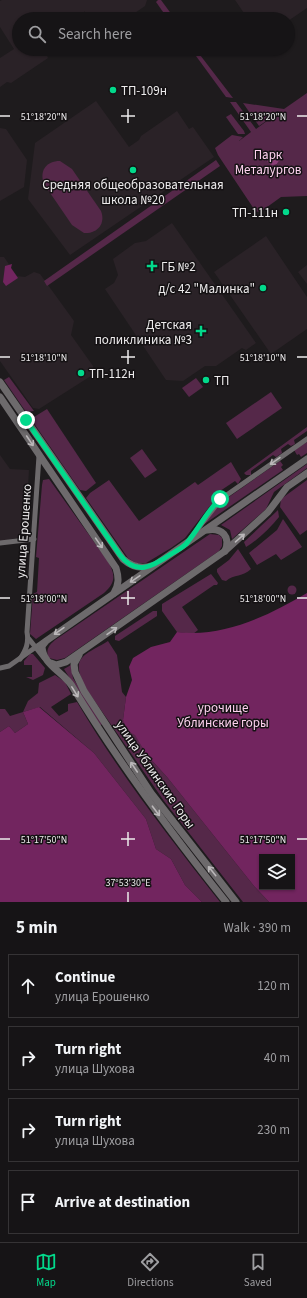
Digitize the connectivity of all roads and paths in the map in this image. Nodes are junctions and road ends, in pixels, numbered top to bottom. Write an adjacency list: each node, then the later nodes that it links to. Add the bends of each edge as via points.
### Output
1 (0, 382): 12 (main road, via 123,559 136,567)
2 (0, 397): 4 (main road, one-way to 4)
3 (307, 439): 10 (street, one-way to 10, via 220,499)
4 (39, 455): 8 (street, улица Ерошенко); 13 (main road, one-way to 13, via 116,568 119,577)
5 (307, 459): 7 (main road)
6 (307, 473): 11 (main road, one-way to 6, via 268,512 287,487)
7 (206, 530): 10 (main road); 11 (main road, via 213,529 224,533 227,542)
8 (34, 539): 9 (street); 14 (street, улица Ерошенко)
9 (0, 544)
10 (186, 544): 12 (main road)
11 (225, 551): 17 (main road, one-way to 11)
12 (155, 565): 13 (main road, one-way to 13)
13 (114, 593): 15 (main road, one-way to 15)
14 (28, 639): 15 (street, via 36,642); 16 (street); 18 (street, улица Ерошенко, via 27,648)
15 (46, 641): 16 (street); 19 (main road, via 42,646)
16 (35, 648): 18 (street); 19 (street)
17 (80, 653): 19 (main road, via 61,664 56,665); 22 (main road, улица Ублинские Горы, one-way to 17, via 152,793 84,691 74,664)
18 (20, 659): 20 (street)
19 (47, 660): 21 (main road, улица Ублинские Горы, one-way to 21, via 67,678 146,798)
20 (0, 668)
21 (226, 902)
22 (236, 902)

